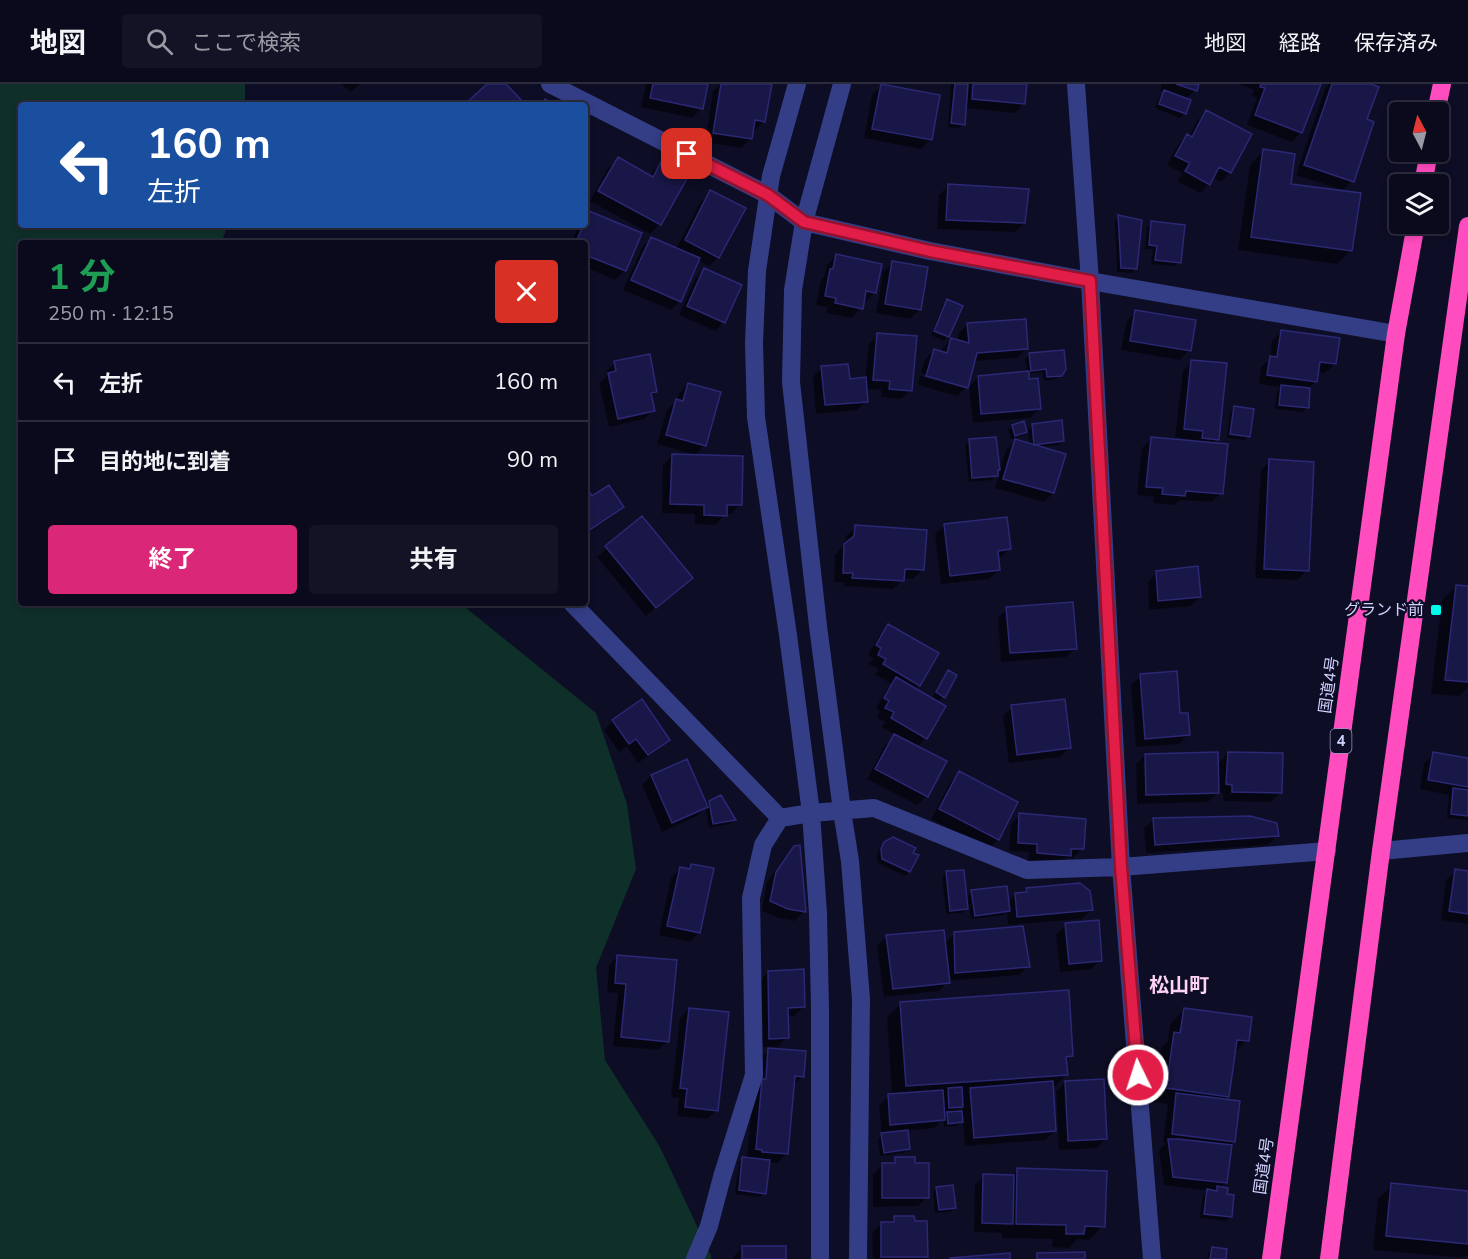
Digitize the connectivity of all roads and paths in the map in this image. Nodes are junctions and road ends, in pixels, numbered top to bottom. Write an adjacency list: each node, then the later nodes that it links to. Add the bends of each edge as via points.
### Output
1 (550, 84): 6 (street)
2 (796, 84): 9 (street)
3 (842, 84): 10 (street)
4 (1076, 84): 13 (street)
5 (1442, 84): 7 (highway)
6 (585, 102)
7 (1438, 102)
8 (588, 103): 9 (street)
9 (768, 195): 10 (street); 17 (street, via 757,271 756,417)
10 (804, 222): 13 (street); 16 (street, via 793,290 791,382)
11 (1468, 226): 21 (highway)
12 (1414, 234): 14 (highway, 国道4号 / 4)
13 (1090, 281): 14 (street); 22 (street)
14 (1396, 334): 20 (highway, 国道4号 / 4)
15 (575, 606): 18 (street)
16 (842, 811): 17 (street); 22 (street, via 874,808 1027,870); 25 (street, via 861,999)
17 (811, 813): 18 (street); 24 (street, via 819,925)
18 (780, 818): 23 (street, via 763,845 751,898 754,1075 709,1226)
19 (1468, 843): 21 (street)
20 (1327, 851): 22 (street); 27 (highway, 国道4号 / 4)
21 (1381, 851): 28 (highway)
22 (1121, 867): 26 (street)
23 (694, 1259)
24 (820, 1259)
25 (858, 1259)
26 (1152, 1259)
27 (1271, 1259)
28 (1329, 1259)

